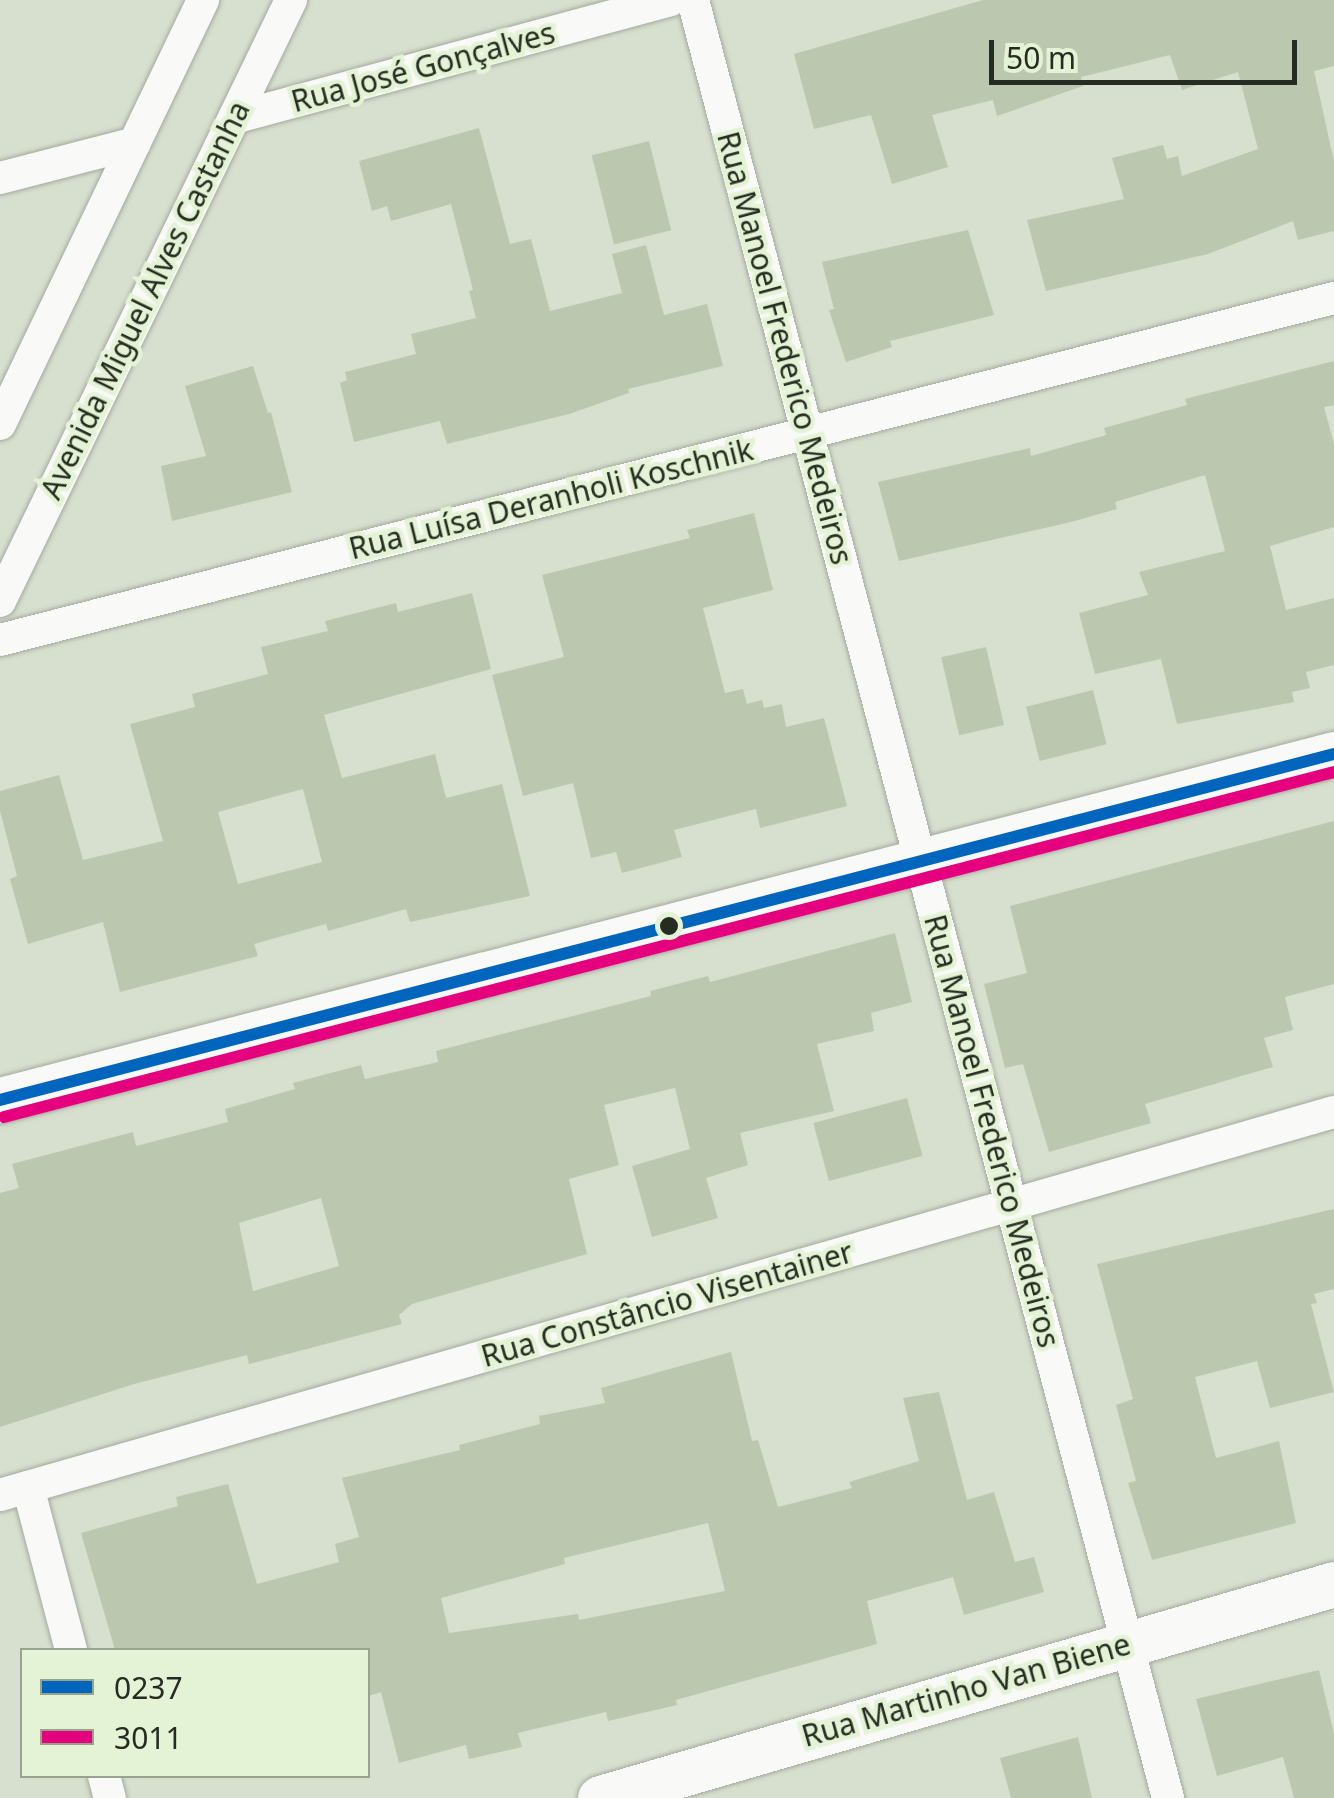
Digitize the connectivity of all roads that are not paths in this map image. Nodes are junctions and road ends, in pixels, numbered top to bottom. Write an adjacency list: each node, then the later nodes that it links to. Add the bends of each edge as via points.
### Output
1 (203, 0): 6 (street)
2 (290, 0): 5 (street, Avenida Miguel Alves Castanha)
3 (670, 0): 5 (street, Rua José Gonçalves)
4 (693, 0): 10 (street, Rua Manoel Frederico Medeiros)
5 (234, 118): 11 (street, Avenida Miguel Alves Castanha)
6 (135, 143): 7 (street); 9 (street)
7 (0, 178)
8 (1334, 298): 10 (street, Rua Luísa Deranholi Koschnik)
9 (0, 424)
10 (808, 433): 12 (street, Rua Luísa Deranholi Koschnik); 14 (street, Rua Manoel Frederico Medeiros)
11 (0, 601)
12 (0, 640)
13 (1334, 754): 14 (street)
14 (920, 861): 15 (street); 17 (street, Rua Manoel Frederico Medeiros)
15 (0, 1100)
16 (1334, 1112): 17 (street, Rua Constâncio Visentainer)
17 (1011, 1205): 18 (street, Rua Constâncio Visentainer); 20 (street, Rua Manoel Frederico Medeiros)
18 (14, 1491): 21 (street)
19 (1334, 1584): 20 (street, Rua Martinho Van Biene)
20 (1127, 1642): 22 (street, Rua Martinho Van Biene); 23 (street, Rua Manoel Frederico Medeiros)
21 (70, 1648)
22 (600, 1798)
23 (1168, 1798)

